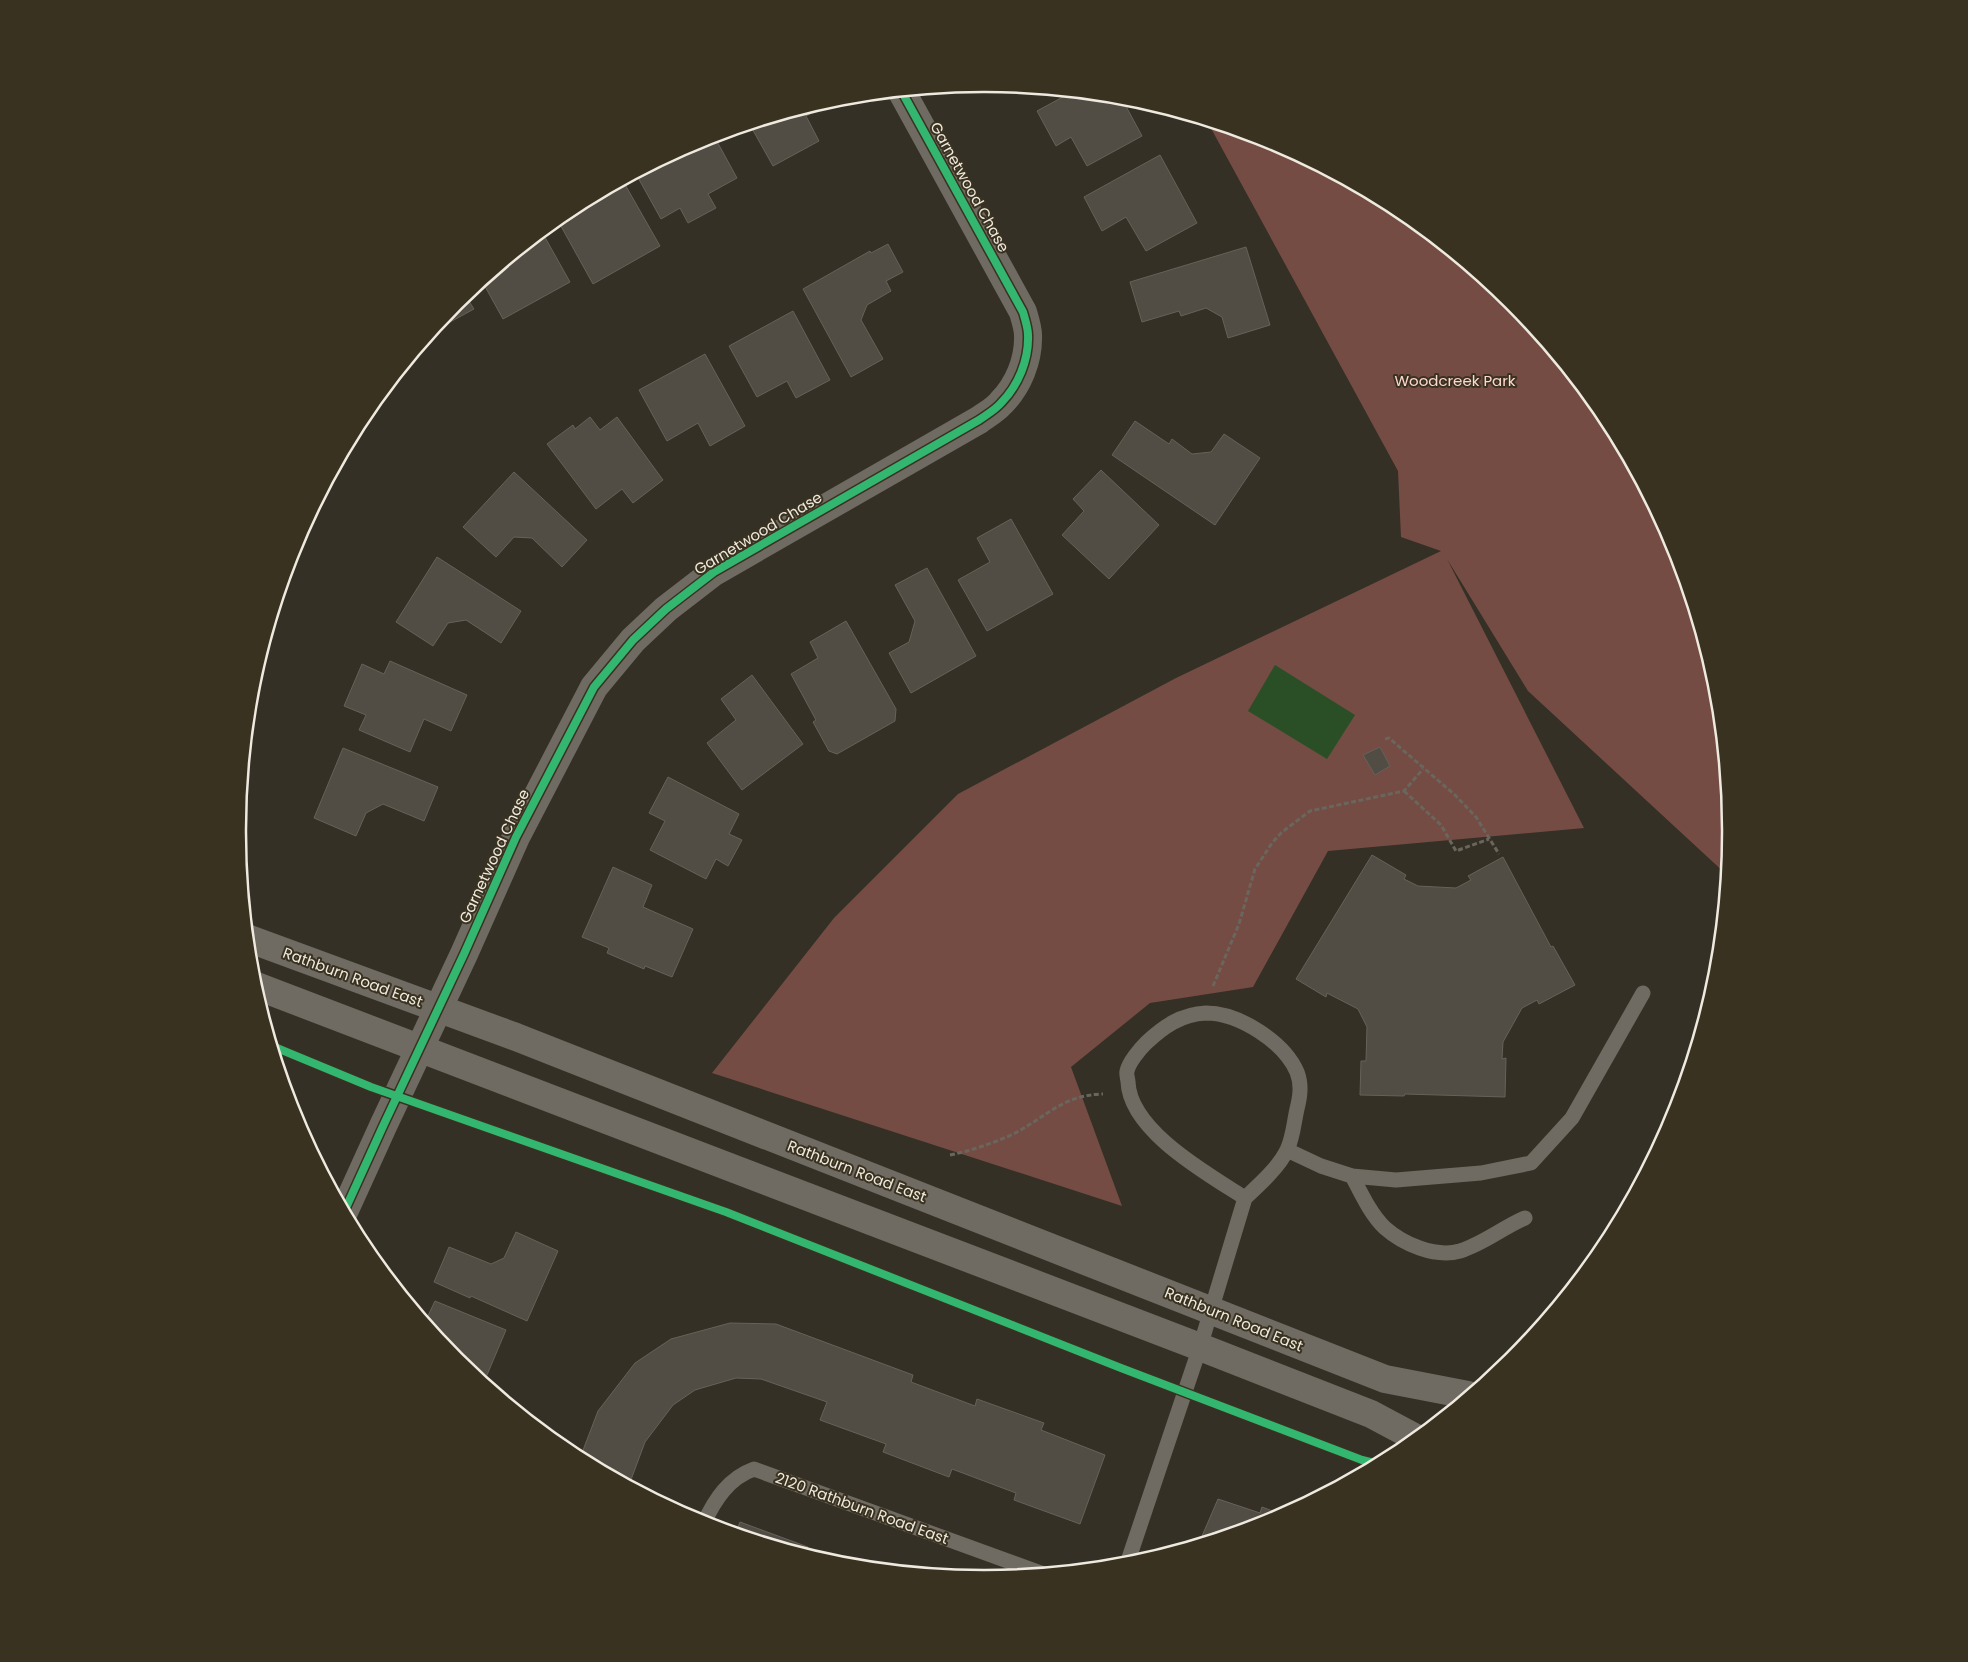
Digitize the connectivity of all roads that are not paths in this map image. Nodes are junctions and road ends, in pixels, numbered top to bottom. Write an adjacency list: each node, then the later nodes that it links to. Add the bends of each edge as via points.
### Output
1 (905, 97): 5 (street, Garnetwood Chase, via 1023,312 1028,334 1027,349 1016,384 1001,404 979,420 714,572 666,609 633,640 594,687 516,837)
2 (254, 941): 5 (street, Rathburn Road East)
3 (263, 988): 6 (street)
4 (1643, 993): 8 (lane, via 1572,1118 1531,1163 1433,1178 1396,1180)
5 (439, 1009): 6 (street, Garnetwood Chase); 12 (street, Rathburn Road East)
6 (419, 1048): 10 (street, Garnetwood Chase); 13 (street)
7 (1287, 1150): 8 (lane); 9 (lane, via 1264,1181); 9 (lane, via 1301,1093 1297,1072 1272,1040 1230,1018 1201,1014 1180,1018 1158,1031 1141,1048 1127,1070 1128,1091 1143,1118 1162,1141)
8 (1352, 1176): 11 (lane, via 1384,1227 1420,1248 1442,1253 1458,1252)
9 (1245, 1198): 12 (lane)
10 (347, 1205)
11 (1525, 1218)
12 (1212, 1310): 13 (lane); 14 (street, Rathburn Road East, via 1385,1379)
13 (1200, 1347): 15 (street, via 1371,1414); 17 (lane)
14 (1461, 1395)
15 (1409, 1434)
16 (708, 1516): 18 (lane, 2120 Rathburn Road East, via 726,1487 741,1474 754,1469)
17 (1130, 1554)
18 (1028, 1568)

